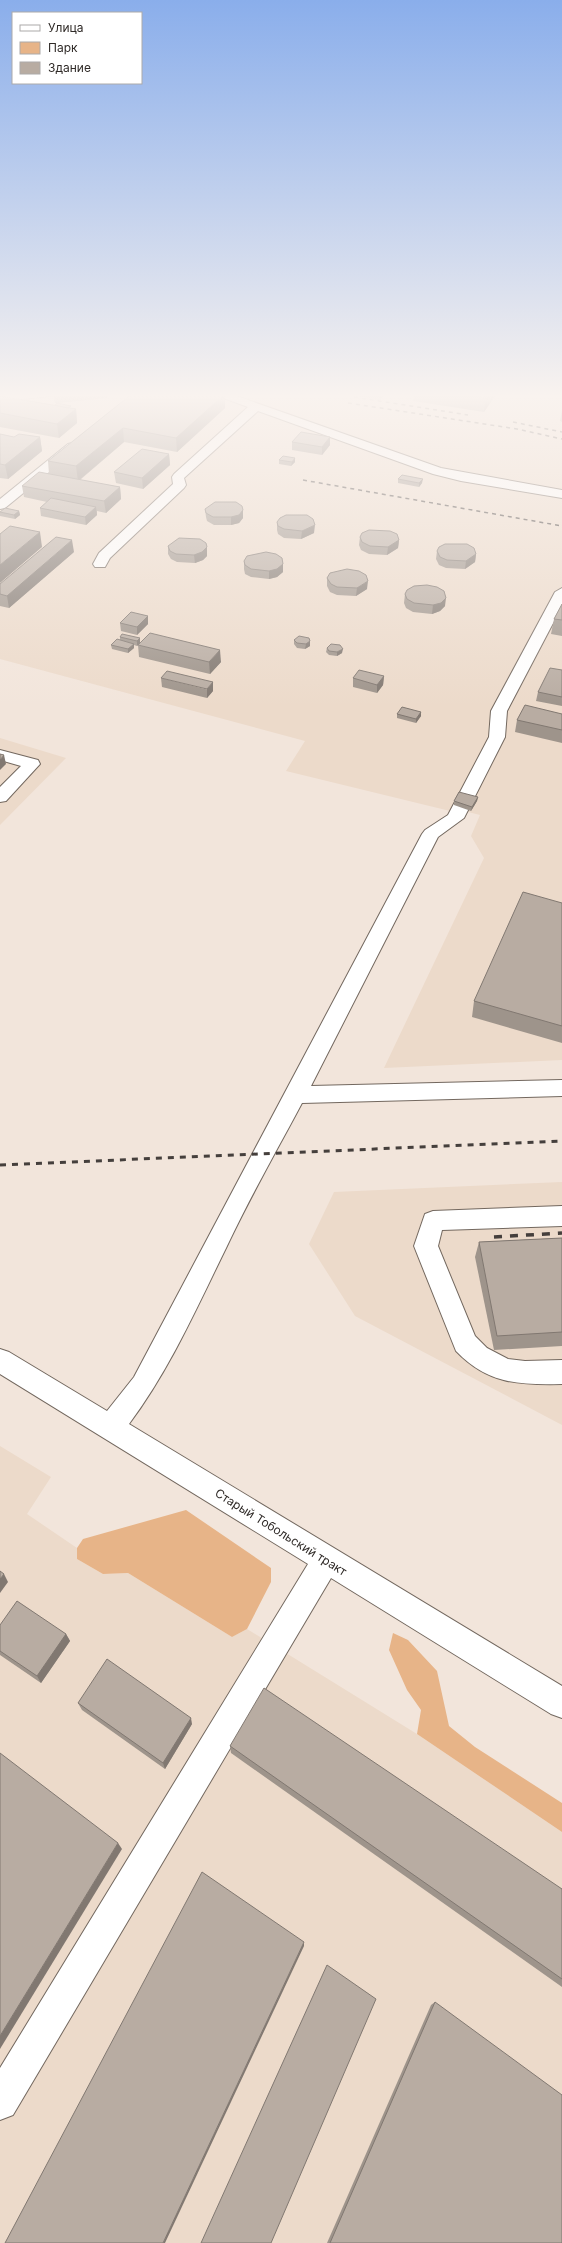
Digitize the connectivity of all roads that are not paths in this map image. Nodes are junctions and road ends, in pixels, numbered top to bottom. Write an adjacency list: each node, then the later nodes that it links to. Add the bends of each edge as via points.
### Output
1 (9, 498): 3 (street)
2 (166, 498): 4 (street, via 104,556)
3 (0, 505)
4 (100, 564)
5 (562, 592): 9 (street, via 499,711 497,737 455,818 431,834)
6 (0, 755): 7 (street, via 32,764)
7 (0, 797)
8 (562, 1088): 9 (street)
9 (296, 1095): 13 (street, via 226,1223 158,1361)
10 (562, 1216): 12 (street, via 433,1221 426,1246 465,1343 478,1356 505,1370 525,1373)
11 (0, 1360): 13 (street, Старый Тобольский тракт)
12 (562, 1372)
13 (111, 1428): 14 (street, Старый Тобольский тракт)
14 (326, 1560): 15 (street, Старый Тобольский тракт); 16 (street)
15 (562, 1703)
16 (0, 2102)

